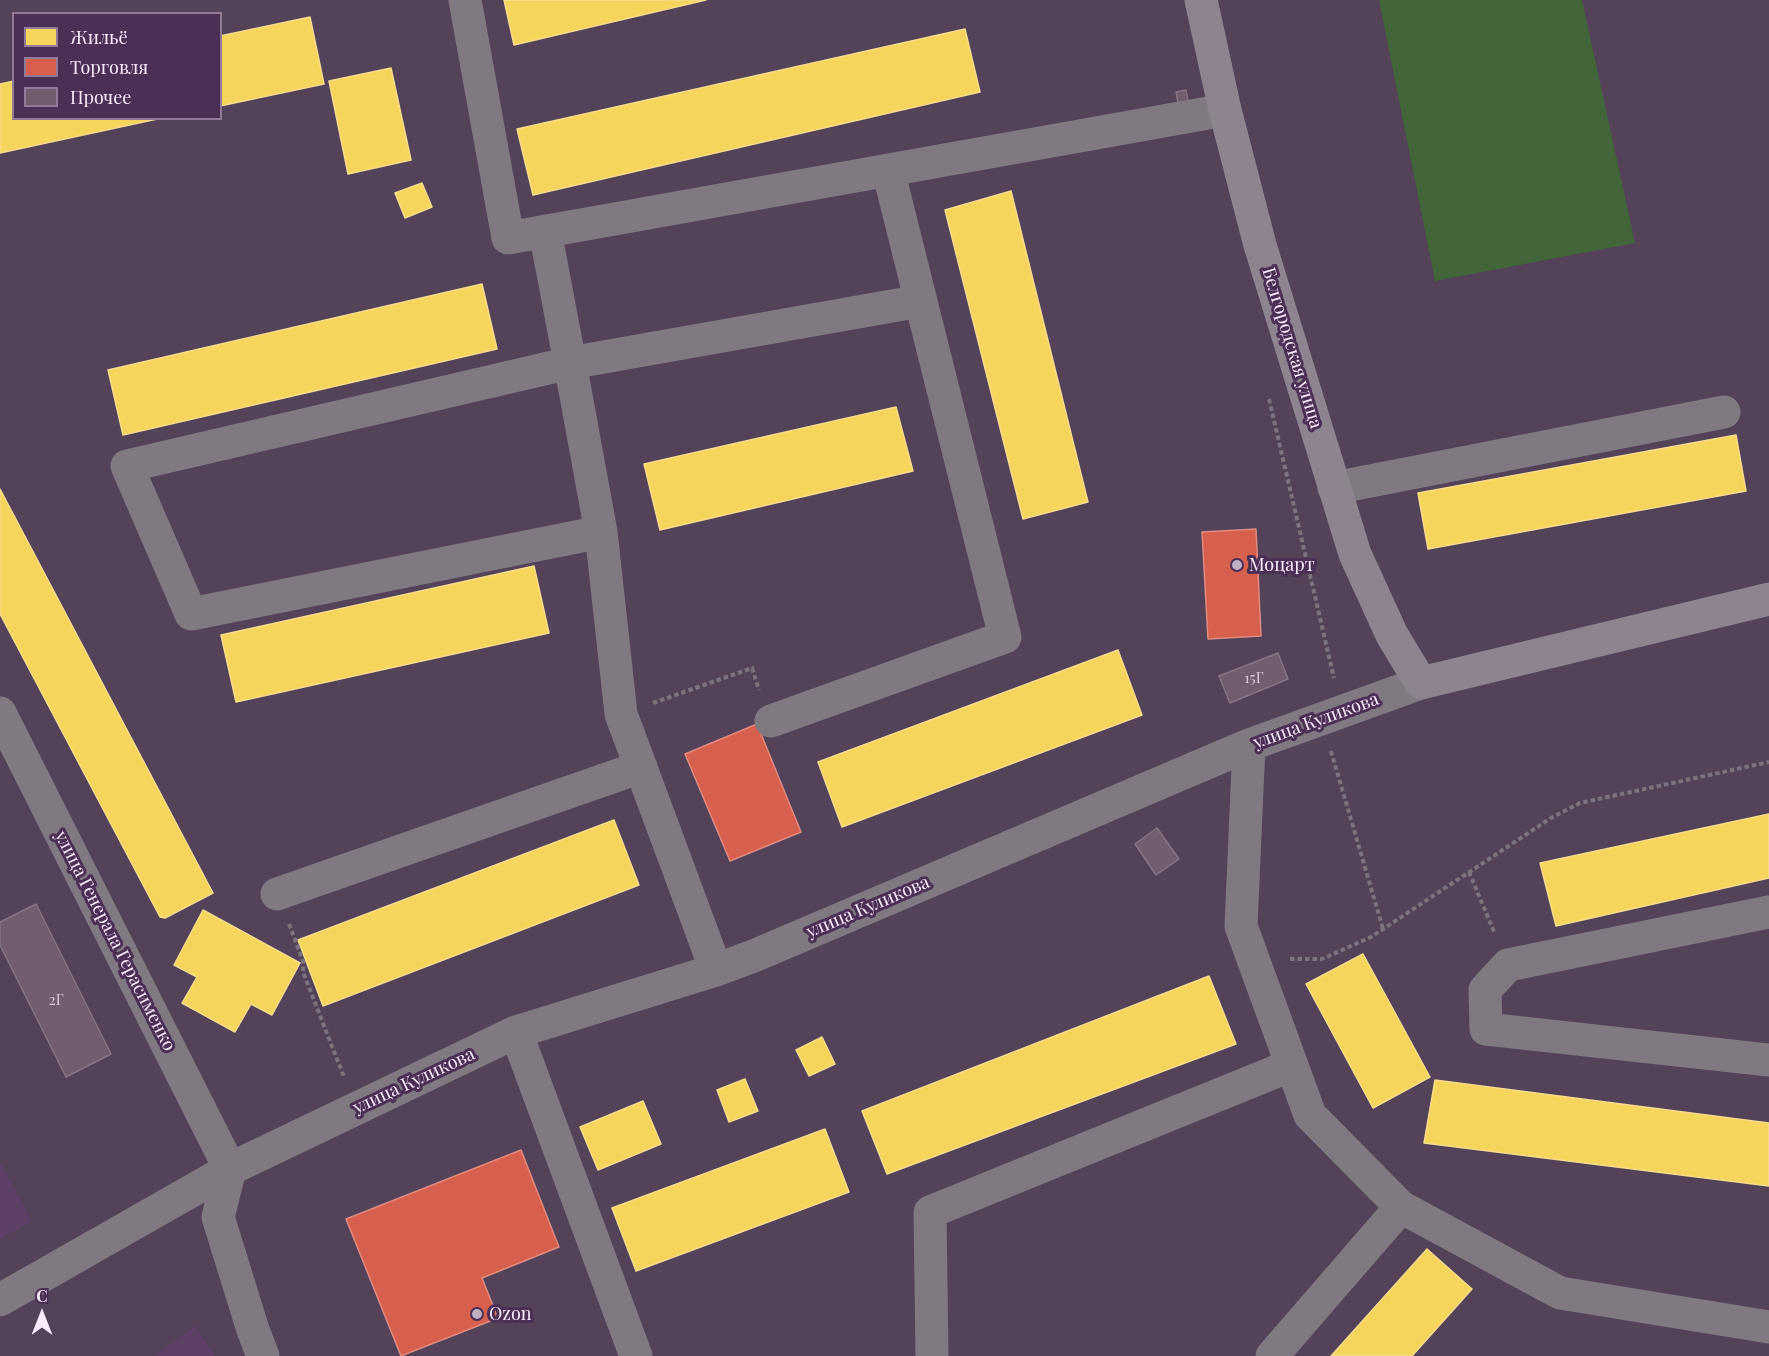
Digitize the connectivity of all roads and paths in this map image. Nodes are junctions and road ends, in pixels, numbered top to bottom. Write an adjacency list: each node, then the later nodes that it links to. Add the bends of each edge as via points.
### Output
1 (465, 0): 5 (street, via 508,238)
2 (1202, 0): 3 (main road, Белгородская улица)
3 (1225, 110): 4 (street); 10 (main road, Белгородская улица, via 1260,245)
4 (888, 170): 5 (street); 6 (street)
5 (546, 231): 7 (street)
6 (920, 300): 7 (street); 17 (street, via 1005,637)
7 (570, 363): 11 (street); 11 (street, via 127,466 191,614)
8 (1267, 391): 16 (path, via 1336,687 1332,695 1317,702)
9 (1724, 412): 10 (street)
10 (1335, 488): 13 (main road, Белгородская улица, via 1355,554 1392,635)
11 (601, 532): 15 (street)
12 (1769, 599): 13 (main road, улица Куликова)
13 (1421, 683): 16 (street, улица Куликова)
14 (0, 713): 32 (street, улица Генерала Герасименко)
15 (621, 714): 17 (path, via 752,668); 20 (street)
16 (1322, 719): 18 (street, улица Куликова); 24 (path)
17 (771, 721)
18 (1249, 745): 25 (street, via 1241,926); 27 (street, улица Куликова)
19 (1769, 762): 21 (path, via 1580,803)
20 (641, 767): 22 (street); 27 (street)
21 (1469, 872): 24 (path); 26 (path)
22 (277, 894): 31 (path)
23 (1769, 912): 26 (street)
24 (1383, 929): 25 (path, via 1322,959)
25 (1251, 954): 30 (street)
26 (1508, 965): 29 (street, via 1485,990 1486,1029)
27 (716, 970): 28 (street, улица Куликова)
28 (516, 1032): 31 (street, улица Куликова); 37 (street)
29 (1769, 1060)
30 (1292, 1065): 33 (street, via 1310,1115); 38 (street, via 930,1212)
31 (356, 1109): 32 (street, улица Куликова)
32 (230, 1169): 34 (street, улица Куликова); 36 (street, via 218,1217)
33 (1401, 1207): 35 (street, via 1560,1293); 39 (street)
34 (0, 1300)
35 (1769, 1327)
36 (262, 1356)
37 (636, 1356)
38 (932, 1356)
39 (1272, 1356)

